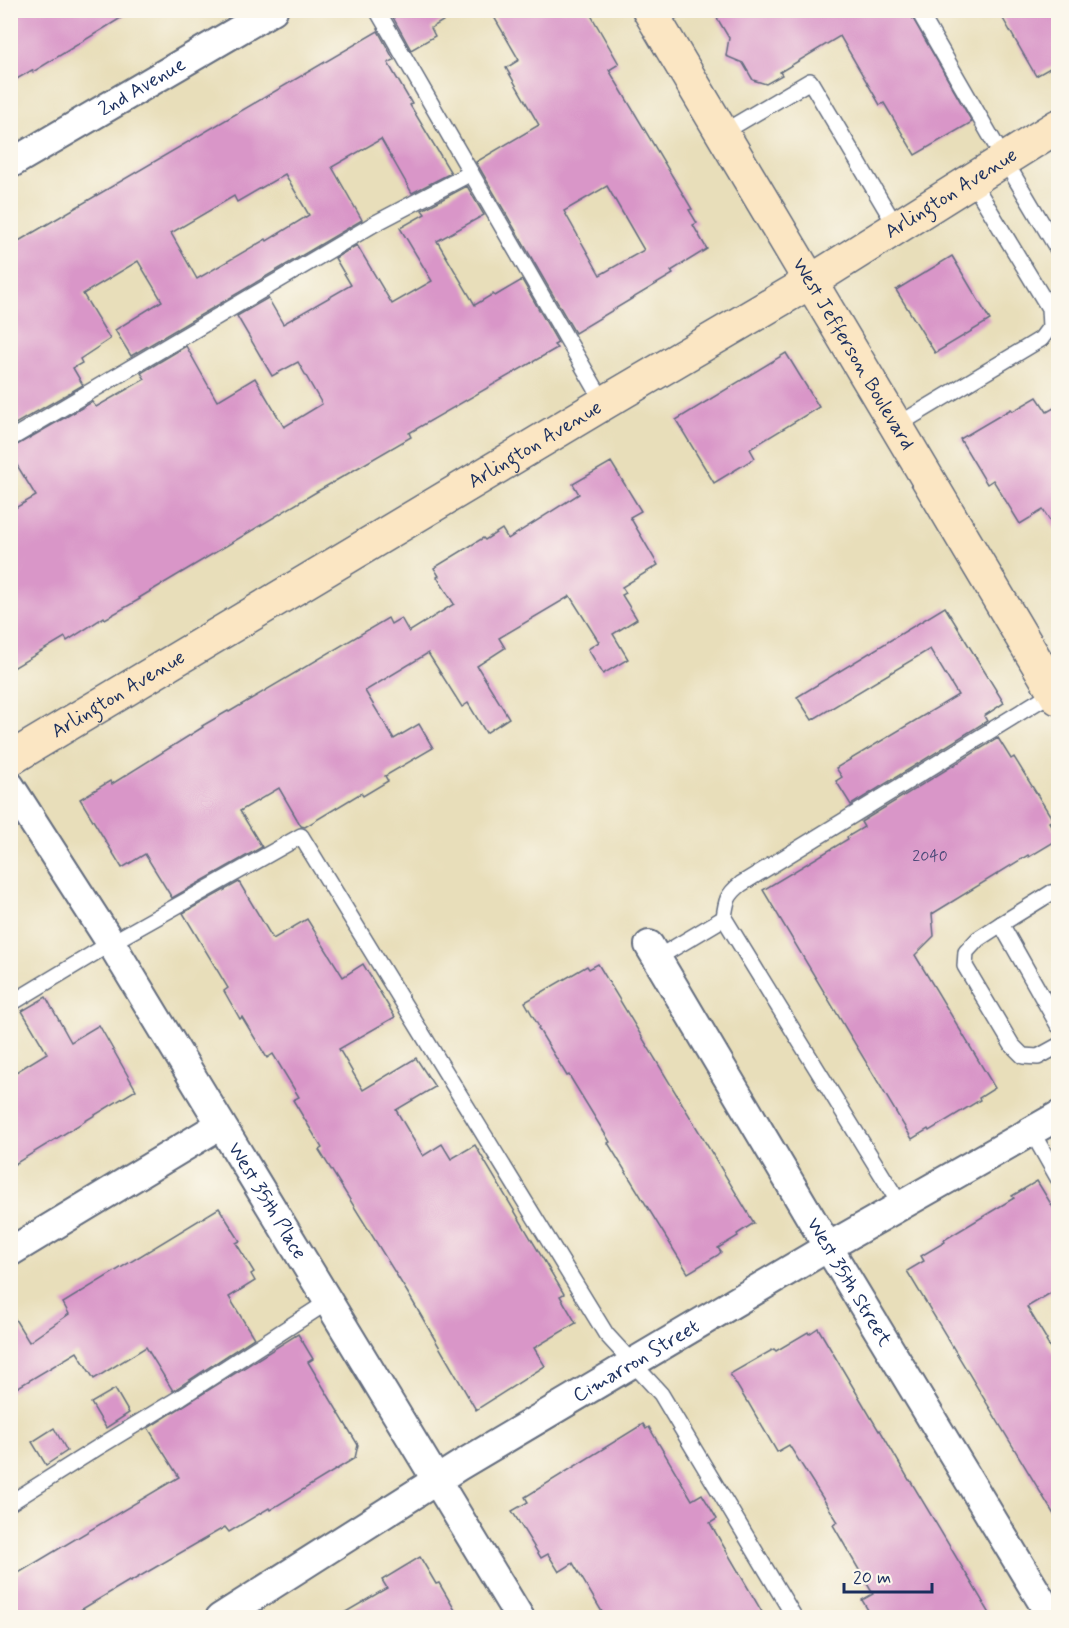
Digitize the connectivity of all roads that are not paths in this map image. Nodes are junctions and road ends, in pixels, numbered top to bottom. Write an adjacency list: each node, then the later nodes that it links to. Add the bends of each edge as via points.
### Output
1 (273, 10): 8 (street, 2nd Avenue)
2 (377, 10): 9 (lane)
3 (918, 10): 7 (lane)
4 (660, 14): 6 (main road, West Jefferson Boulevard)
5 (1059, 126): 7 (main road, Arlington Avenue)
6 (722, 133): 11 (lane, via 810,81); 13 (main road, West Jefferson Boulevard)
7 (1005, 161): 10 (main road, Arlington Avenue); 12 (lane)
8 (10, 164)
9 (471, 173): 14 (lane); 16 (lane, via 374,224)
10 (972, 181): 11 (main road, Arlington Avenue); 15 (lane, via 1049,308 1050,327 1041,339)
11 (897, 228): 13 (main road, Arlington Avenue)
12 (1059, 250)
13 (810, 282): 14 (main road, Arlington Avenue); 15 (main road, West Jefferson Boulevard)
14 (604, 403): 18 (main road, Arlington Avenue)
15 (896, 426): 17 (main road, West Jefferson Boulevard)
16 (10, 439)
17 (1057, 694): 21 (lane, via 741,884 726,900)
18 (10, 759)
19 (10, 786): 23 (street, West 35th Place)
20 (1059, 892): 22 (lane)
21 (724, 918): 24 (lane); 32 (lane)
22 (1001, 924): 26 (lane); 27 (lane, via 966,951 965,966 1012,1045 1023,1056 1038,1057)
23 (111, 943): 25 (lane); 29 (street, West 35th Place); 36 (lane, via 301,836 606,1334)
24 (653, 951): 33 (street, West 35th Street)
25 (10, 1004)
26 (1059, 1024)
27 (1059, 1046)
28 (1059, 1116): 30 (street, Cimarron Street)
29 (220, 1125): 34 (street); 35 (street, West 35th Place)
30 (1032, 1132): 31 (lane); 32 (street, Cimarron Street)
31 (1059, 1178)
32 (901, 1206): 33 (street, Cimarron Street)
33 (828, 1247): 36 (street, Cimarron Street); 42 (street, West 35th Street)
34 (10, 1252)
35 (329, 1302): 37 (street, West 35th Place); 38 (lane)
36 (634, 1364): 37 (street, Cimarron Street); 41 (lane, via 661,1395)
37 (437, 1480): 39 (street, Cimarron Street); 40 (street, West 35th Place)
38 (10, 1503)
39 (220, 1617)
40 (520, 1617)
41 (795, 1617)
42 (1052, 1617)

